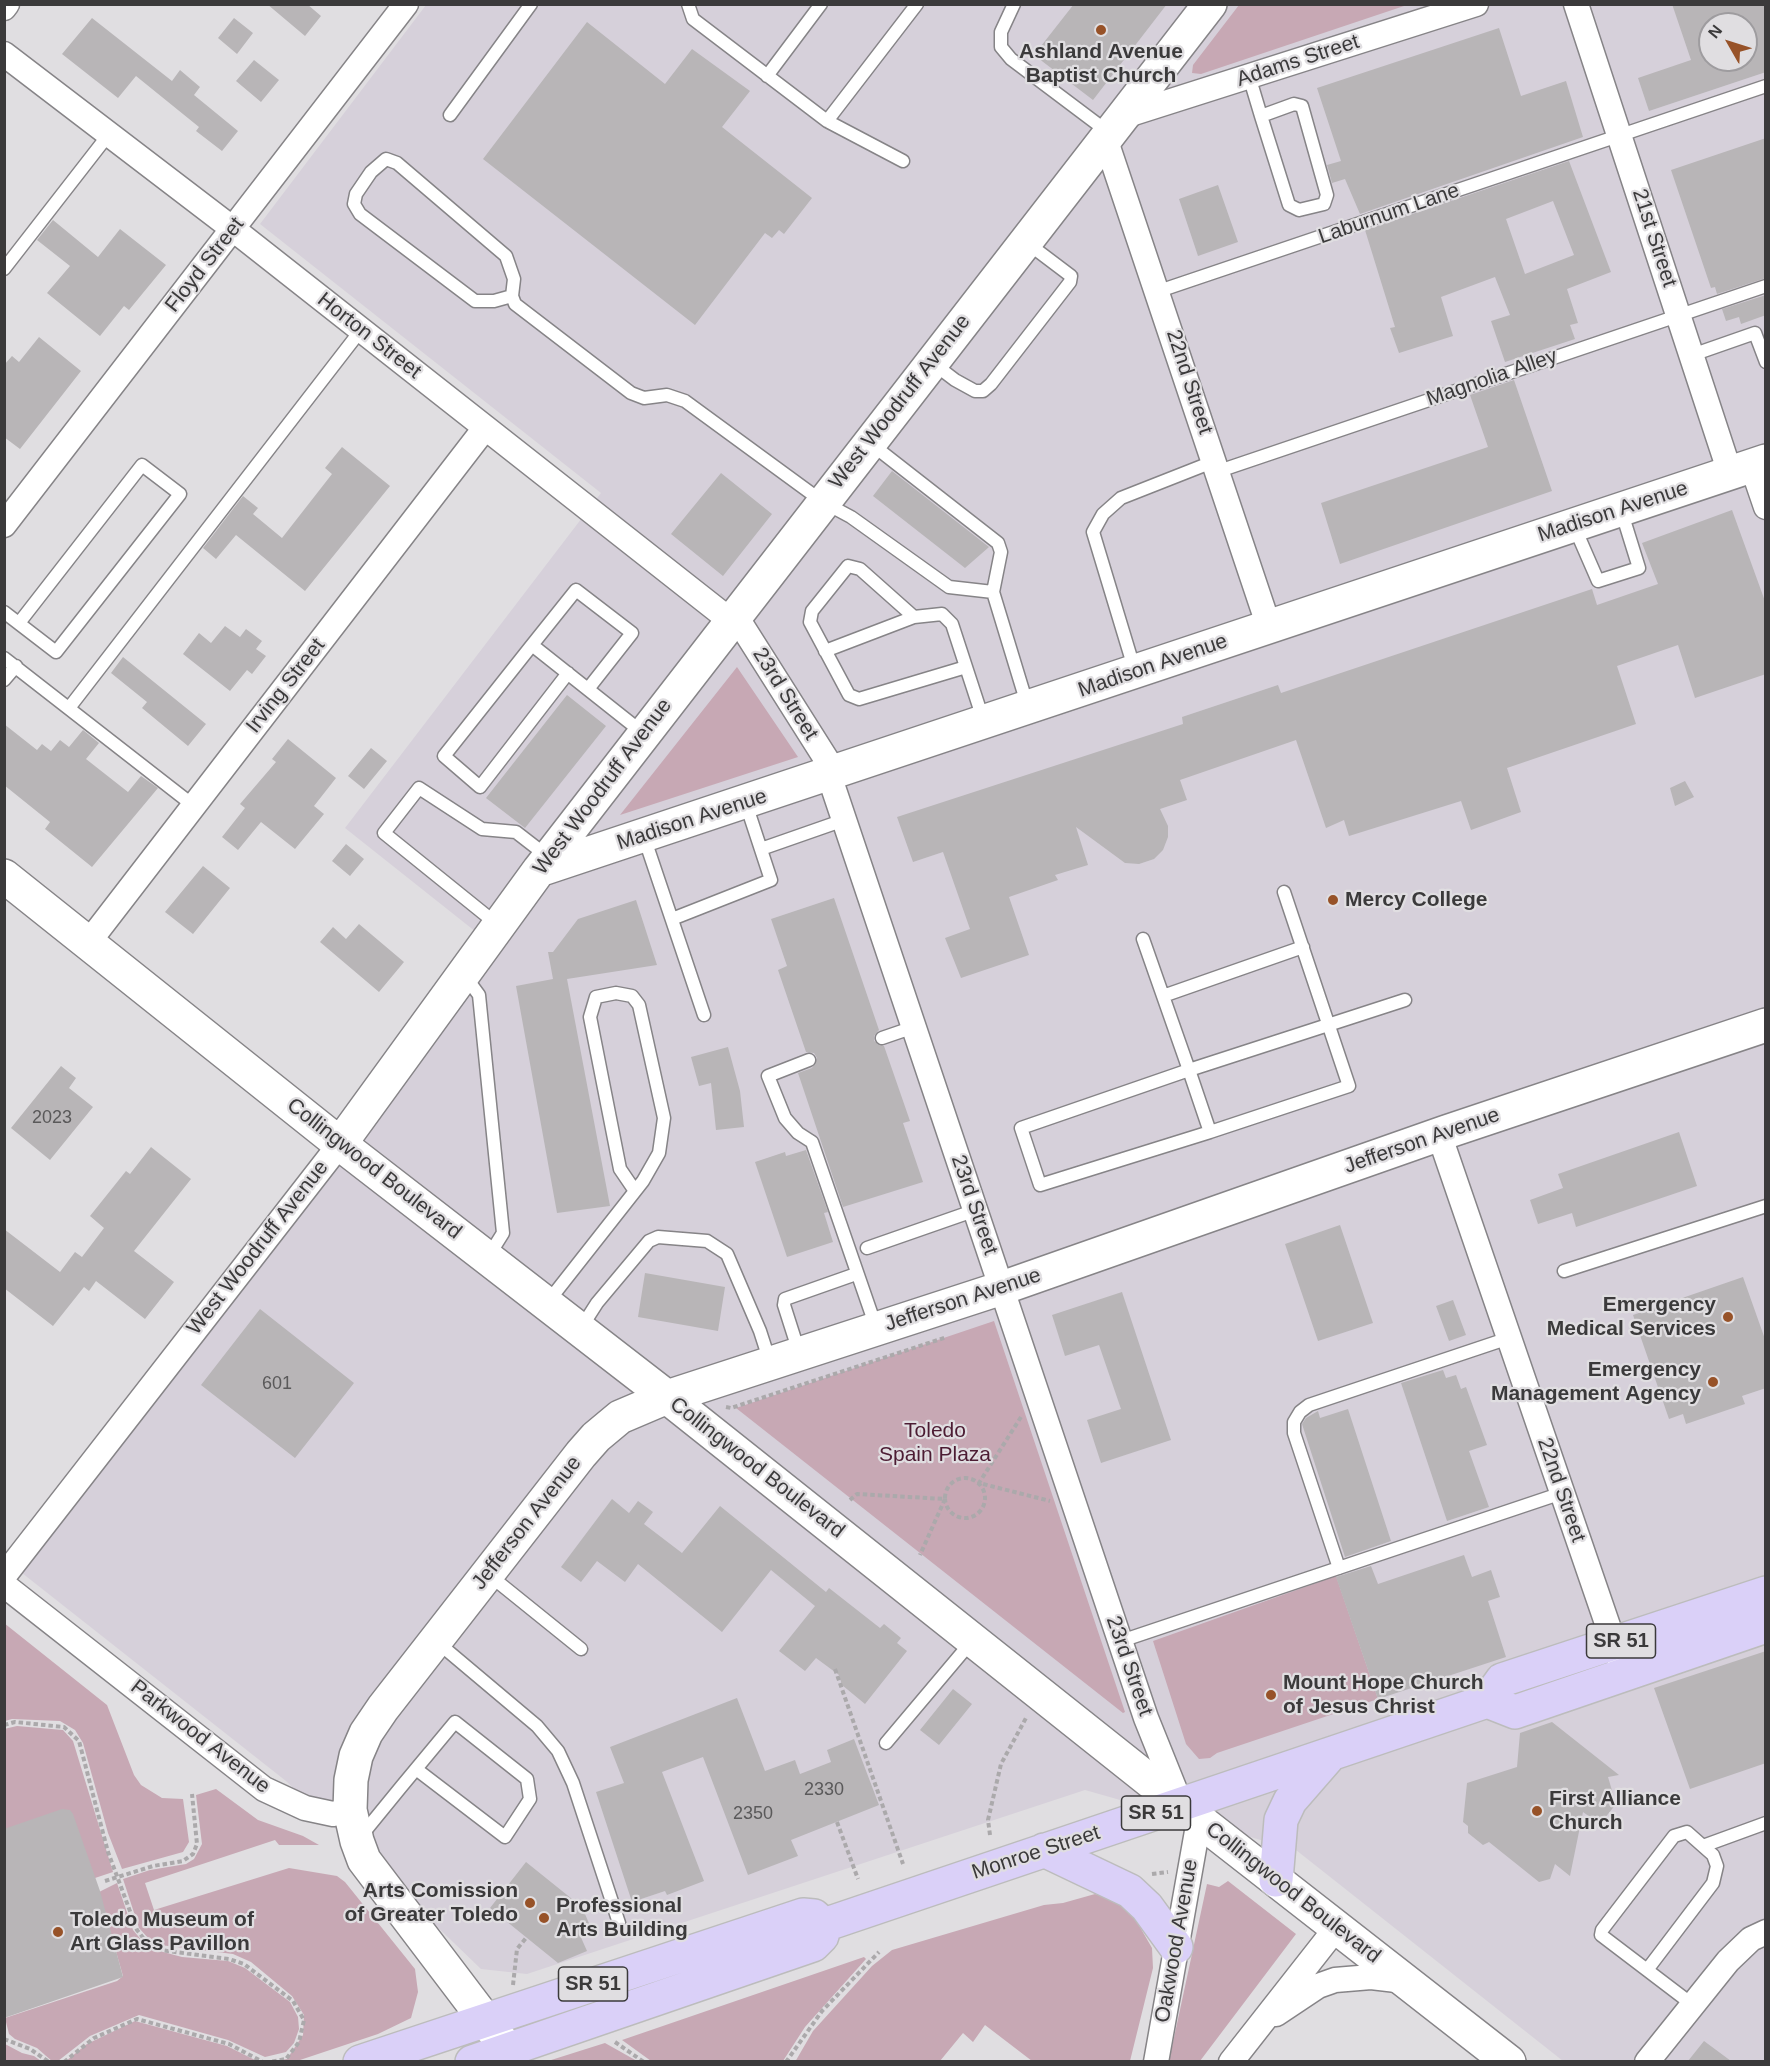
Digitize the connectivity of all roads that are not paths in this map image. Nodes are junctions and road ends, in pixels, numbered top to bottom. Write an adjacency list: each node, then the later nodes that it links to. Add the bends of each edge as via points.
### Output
1 (406, 4): 21 (street, Floyd Street)
2 (531, 4): 14 (lane)
3 (688, 4): 11 (lane, via 693,19)
4 (821, 4): 11 (lane)
5 (917, 4): 16 (lane)
6 (1014, 4): 17 (lane, via 1001,32 1001,47 1011,59)
7 (1210, 4): 17 (street, West Woodruff Avenue)
8 (1476, 4): 12 (street, Adams Street)
9 (1576, 4): 19 (street, 21st Street)
10 (4, 54): 18 (street, Horton Street)
11 (767, 76): 16 (lane)
12 (1249, 76): 15 (lane); 17 (street, Adams Street)
13 (1766, 87): 19 (lane, Laburnum Lane)
14 (450, 115)
15 (1261, 116): 15 (lane, via 1289,205 1299,210 1324,204 1327,195 1302,106 1294,104)
16 (827, 121): 20 (lane)
17 (1112, 129): 22 (street, West Woodruff Avenue); 25 (street, 22nd Street)
18 (109, 134): 21 (street, Horton Street); 23 (lane)
19 (1620, 136): 25 (lane, Laburnum Lane); 27 (street, 21st Street)
20 (903, 161)
21 (233, 229): 28 (street, Horton Street); 39 (street, Floyd Street)
22 (1025, 241): 30 (street, West Woodruff Avenue); 30 (lane, via 1071,276 1070,282 983,391 955,380)
23 (4, 269)
24 (1766, 286): 27 (lane, Magnolia Alley)
25 (1159, 291): 34 (street, 22nd Street)
26 (512, 296): 26 (lane, via 514,279 506,256 397,164 386,159 370,172 356,194 354,204 360,214 475,301 494,302); 36 (lane, via 515,304 631,393 644,398 666,394 685,401)
27 (1680, 315): 29 (street, 21st Street); 34 (lane, Magnolia Alley)
28 (361, 330): 32 (street, Horton Street); 56 (lane)
29 (1692, 355): 31 (lane, via 1755,333); 35 (street, 21st Street)
30 (932, 362): 33 (street, West Woodruff Avenue)
31 (1766, 362)
32 (484, 428): 44 (street, Horton Street); 62 (street, Irving Street)
33 (869, 442): 36 (street, West Woodruff Avenue); 41 (lane, via 998,543 1001,552)
34 (1217, 466): 46 (street, 22nd Street); 52 (lane, Magnolia Alley, via 1121,498 1103,514 1093,532)
35 (1749, 467): 37 (street, 21st Street); 38 (street, Madison Avenue)
36 (824, 502): 41 (lane, via 949,587); 44 (street, West Woodruff Avenue)
37 (1766, 507)
38 (1621, 510): 40 (street, Madison Avenue); 40 (lane, via 1640,568 1598,581)
39 (4, 525)
40 (1573, 525): 46 (street, Madison Avenue)
41 (993, 592): 57 (lane)
42 (4, 612): 45 (lane)
43 (914, 617): 48 (lane); 48 (lane, via 860,569 848,566 812,611 810,622); 51 (lane, via 942,614 952,624)
44 (733, 618): 59 (street, West Woodruff Avenue); 60 (street, 23rd Street)
45 (19, 623): 45 (lane, via 142,465 180,494 56,652)
46 (1269, 627): 52 (street, Madison Avenue)
47 (532, 645): 53 (lane); 53 (lane, via 444,756 480,787); 55 (lane, via 576,590 632,633)
48 (825, 651): 51 (lane, via 849,695 859,699)
49 (4, 658): 50 (lane)
50 (16, 666): 54 (lane); 56 (lane)
51 (966, 667): 58 (lane)
52 (1135, 672): 57 (street, Madison Avenue)
53 (568, 673): 55 (lane)
54 (4, 680)
55 (588, 689): 59 (lane)
56 (69, 708): 62 (lane)
57 (1029, 708): 58 (street, Madison Avenue)
58 (984, 723): 60 (street, Madison Avenue)
59 (644, 734): 66 (street, West Woodruff Avenue)
60 (832, 774): 61 (street, Madison Avenue); 63 (street, 23rd Street)
61 (745, 802): 64 (street, Madison Avenue); 65 (lane)
62 (194, 806): 72 (street, Irving Street)
63 (844, 820): 65 (lane); 80 (street, 23rd Street)
64 (644, 836): 66 (street, Madison Avenue); 69 (lane)
65 (761, 849): 69 (lane, via 771,880)
66 (544, 864): 70 (street, West Woodruff Avenue); 70 (lane, via 516,832 482,829 419,788 384,833)
67 (4, 876): 72 (street, Collingwood Boulevard)
68 (1284, 892): 73 (lane)
69 (672, 919): 77 (lane)
70 (499, 926): 74 (street, West Woodruff Avenue)
71 (1143, 939): 75 (lane)
72 (88, 943): 86 (street, Collingwood Boulevard)
73 (1303, 947): 75 (lane); 78 (lane)
74 (464, 975): 86 (street, West Woodruff Avenue); 91 (lane, via 479,995 503,1233)
75 (1163, 996): 83 (lane)
76 (1405, 1000): 78 (lane)
77 (704, 1015)
78 (1328, 1024): 83 (lane); 84 (lane, via 1349,1086)
79 (1766, 1024): 85 (street, Jefferson Avenue)
80 (914, 1027): 81 (lane); 89 (street, 23rd Street)
81 (882, 1038)
82 (809, 1060): 93 (lane, via 768,1076 785,1118 812,1142)
83 (1189, 1070): 84 (lane); 84 (lane, via 1021,1128 1040,1185)
84 (1210, 1132)
85 (1439, 1134): 94 (street, Jefferson Avenue); 98 (street, 22nd Street)
86 (340, 1144): 91 (street, Collingwood Boulevard); 104 (street, West Woodruff Avenue)
87 (634, 1191): 87 (lane, via 658,1153 664,1118 639,1005 632,996 616,993 596,997 590,1017 620,1169); 95 (lane)
88 (1766, 1206): 92 (lane)
89 (976, 1210): 90 (lane); 94 (street, 23rd Street)
90 (867, 1248)
91 (487, 1258): 95 (street, Collingwood Boulevard)
92 (1563, 1271)
93 (856, 1274): 97 (lane); 99 (lane, via 785,1299)
94 (1002, 1288): 97 (street, Jefferson Avenue); 110 (street, 23rd Street)
95 (547, 1304): 96 (street, Collingwood Boulevard)
96 (580, 1329): 99 (lane, via 649,1241 707,1241 727,1254 760,1331); 100 (street, Collingwood Boulevard)
97 (877, 1329): 99 (street, Jefferson Avenue)
98 (1509, 1338): 101 (street, 22nd Street); 102 (lane, via 1309,1405 1300,1412 1294,1432)
99 (785, 1359): 100 (street, Jefferson Avenue)
100 (667, 1397): 103 (street, Jefferson Avenue, via 620,1417 596,1437); 108 (street, Collingwood Boulevard)
101 (1562, 1493): 102 (lane); 111 (street, 22nd Street)
102 (1339, 1568): 110 (lane)
103 (487, 1573): 109 (street, Jefferson Avenue); 112 (lane)
104 (4, 1576)
105 (4, 1585): 120 (street, Parkwood Avenue, via 264,1789 304,1808 333,1814)
106 (1766, 1593): 111 (main road, SR 51)
107 (1766, 1626): 113 (main road, SR 51)
108 (973, 1640): 115 (lane); 118 (street, Collingwood Boulevard)
109 (435, 1641): 120 (street, Jefferson Avenue, via 366,1733 351,1780); 124 (lane, via 537,1725 558,1751 573,1783)
110 (1121, 1641): 118 (street, 23rd Street, via 1146,1718)
111 (1614, 1643): 113 (street, 22nd Street); 114 (main road, SR 51, via 1502,1680)
112 (581, 1649)
113 (1624, 1675): 114 (main road, SR 51, via 1515,1712)
114 (1487, 1701): 116 (main road, Monroe Street / SR 51)
115 (886, 1743)
116 (1330, 1755): 118 (main road, Monroe Street / SR 51); 123 (main road, via 1290,1801 1281,1820)
117 (417, 1769): 117 (lane, via 455,1722 527,1779 530,1799 505,1837); 120 (lane)
118 (1190, 1812): 122 (main road, Monroe Street / SR 51); 123 (street, Collingwood Boulevard); 128 (street, Oakwood Avenue)
119 (1766, 1823): 121 (lane)
120 (353, 1826): 132 (street, via 376,1879)
121 (1703, 1846): 129 (lane, via 1713,1855 1717,1866 1713,1883); 129 (lane, via 1687,1832 1674,1836 1602,1930 1601,1935)
122 (1044, 1850): 125 (main road, Monroe Street / SR 51); 128 (main road, via 1130,1891 1147,1906)
123 (1276, 1881): 126 (street, Collingwood Boulevard)
124 (619, 1923)
125 (824, 1924): 132 (main road, SR 51, via 814,1916 803,1915); 134 (main road, SR 51, via 822,1936 813,1945)
126 (1336, 1927): 130 (street, Collingwood Boulevard); 133 (street)
127 (1766, 1932): 131 (street, via 1740,1948)
128 (1176, 1947): 137 (street, Oakwood Avenue)
129 (1647, 1970): 131 (lane)
130 (1406, 1981): 133 (street, via 1371,1977 1335,1980 1318,1986); 139 (street, Collingwood Boulevard)
131 (1693, 2005): 140 (street)
132 (486, 2020): 134 (street); 135 (main road, SR 51)
133 (1261, 2023): 138 (street)
134 (508, 2050): 136 (main road, SR 51)
135 (360, 2061)
136 (472, 2061)
137 (1156, 2061)
138 (1231, 2061)
139 (1509, 2061)
140 (1647, 2061)

